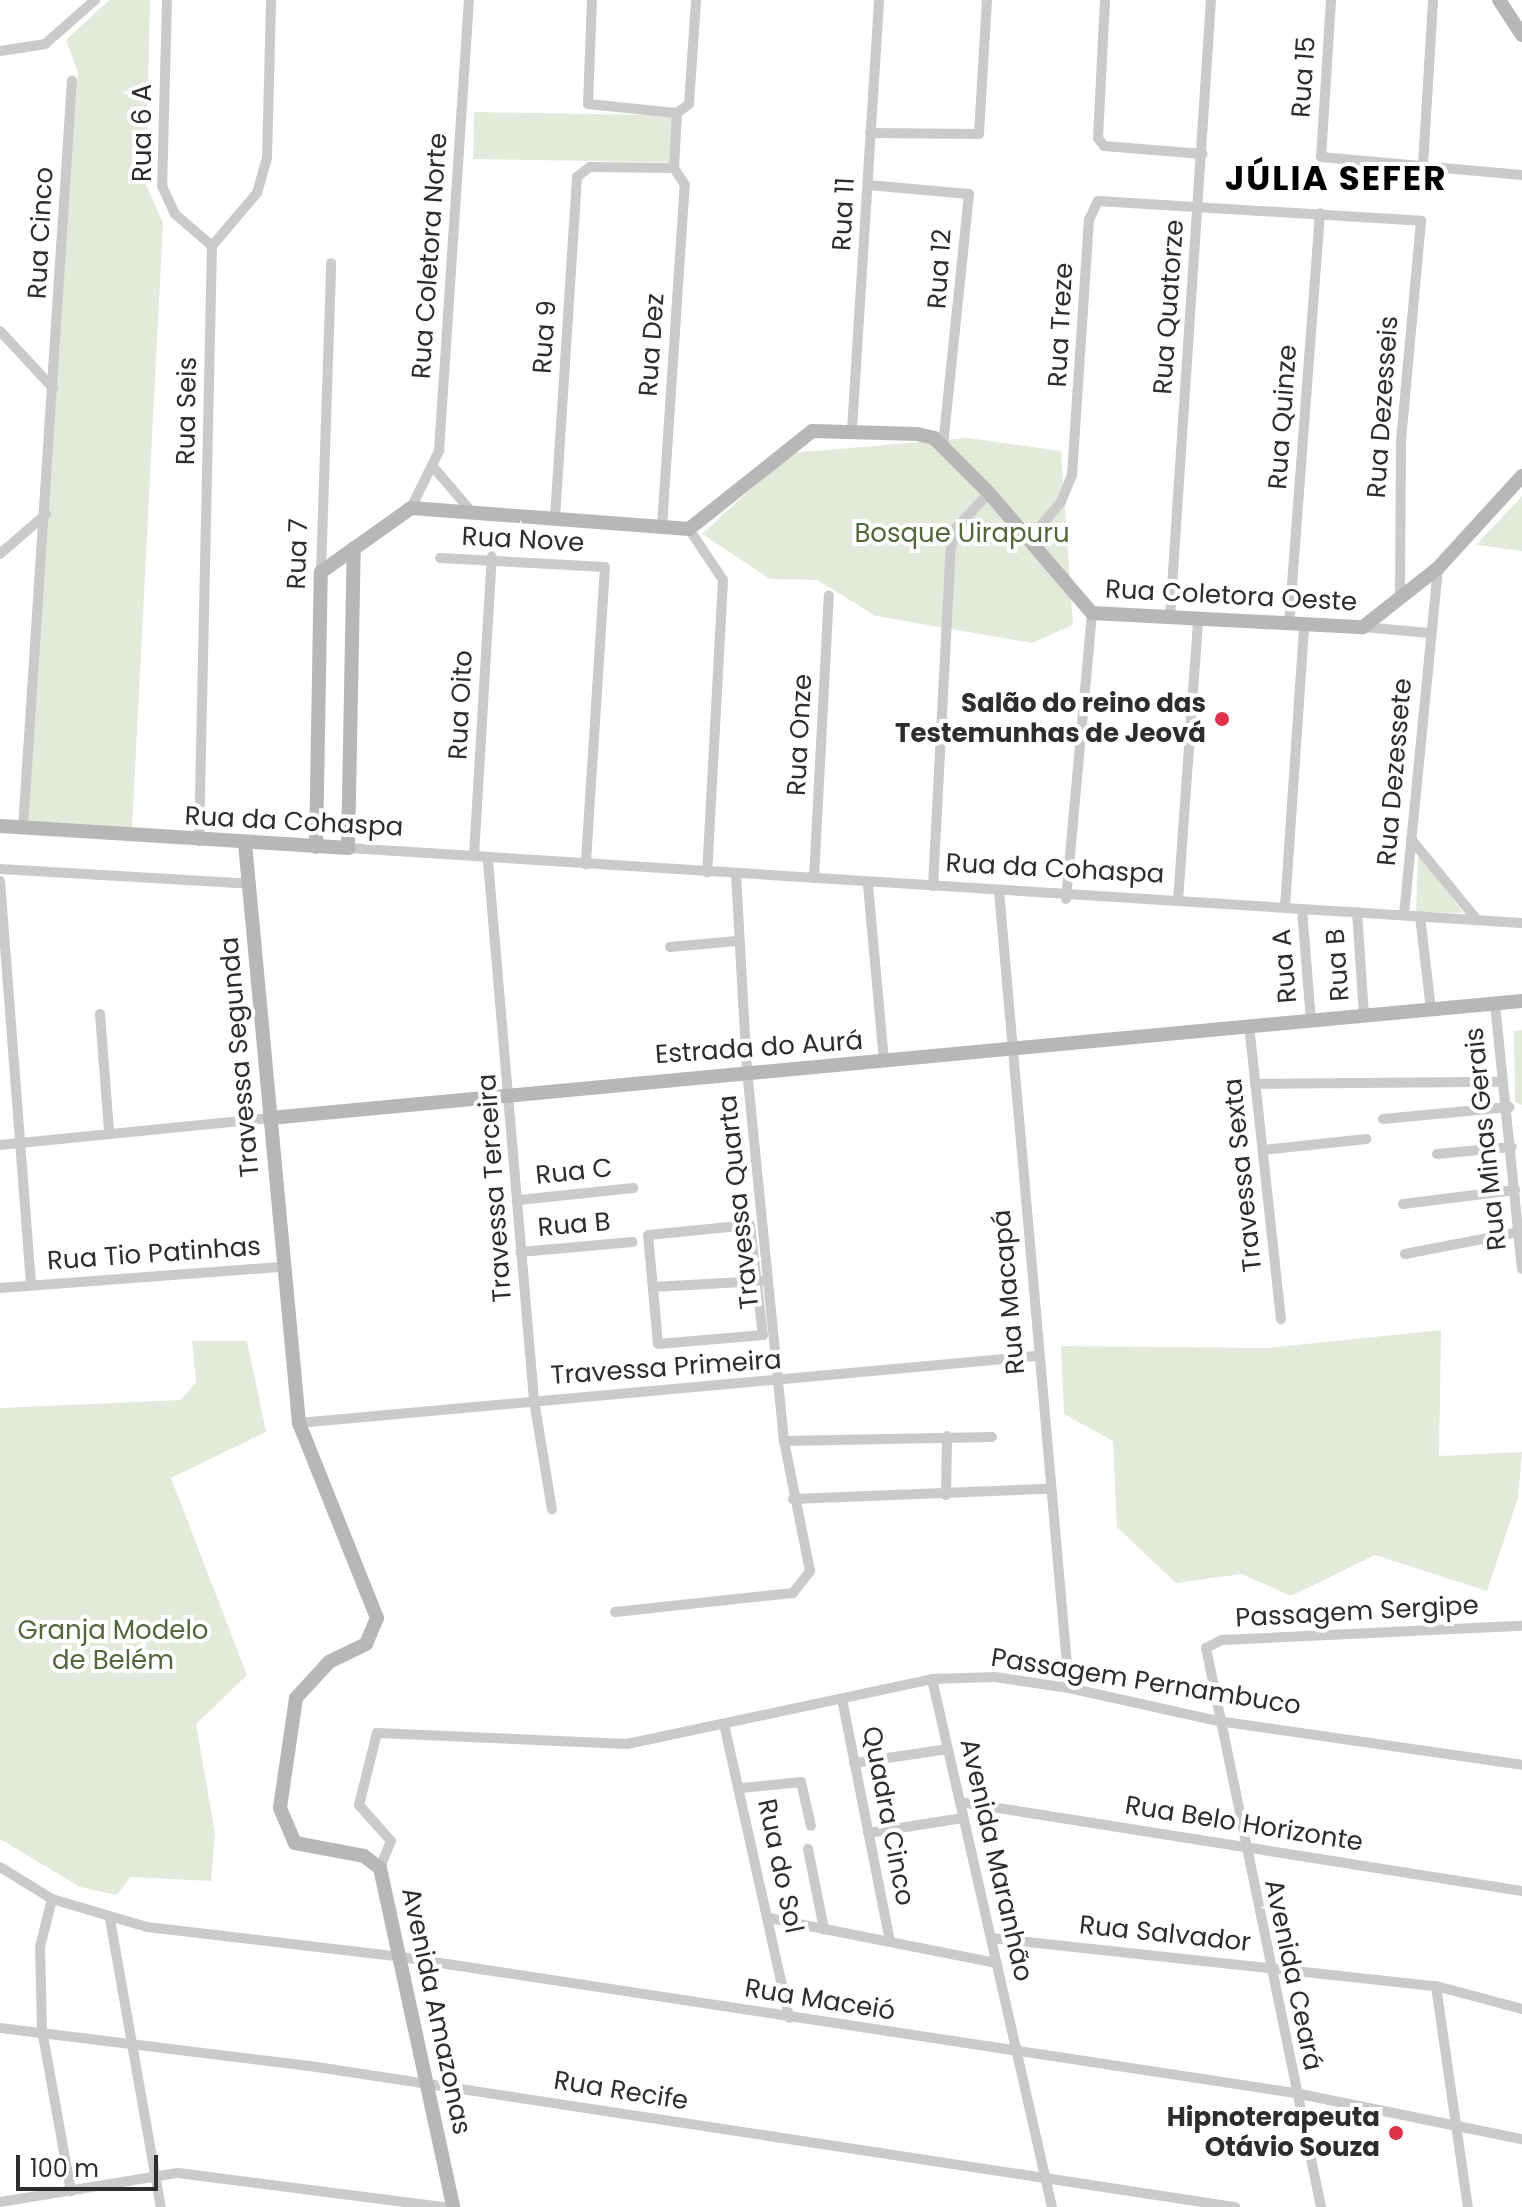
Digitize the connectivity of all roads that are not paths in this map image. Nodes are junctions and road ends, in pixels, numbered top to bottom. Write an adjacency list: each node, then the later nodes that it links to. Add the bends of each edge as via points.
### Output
1 (95, 0): 15 (street, via 45,44)
2 (167, 0): 26 (street, Rua 6 A, via 162,186 175,214)
3 (271, 0): 26 (street, via 267,157 257,193)
4 (469, 0): 32 (street, Rua Coletora Norte)
5 (592, 0): 17 (street, via 585,97 595,108)
6 (696, 0): 17 (street, via 689,104)
7 (879, 0): 18 (street, Rua 11)
8 (987, 0): 18 (street, via 979,134)
9 (1105, 0): 19 (street, via 1098,138 1104,146)
10 (1211, 0): 19 (street, Rua Quatorze)
11 (1331, 0): 20 (street, Rua 15, via 1321,157)
12 (1433, 0): 20 (street)
13 (1499, 0): 14 (street)
14 (1522, 35)
15 (0, 51)
16 (72, 81): 29 (street, Rua Cinco)
17 (677, 113): 21 (street, Rua Dez)
18 (870, 133): 23 (street, Rua 11)
19 (1203, 154): 24 (street, Rua Quatorze)
20 (1423, 165): 22 (street)
21 (674, 168): 38 (street, Rua 9, via 590,167 577,177); 39 (street, Rua Dez, via 685,185)
22 (1522, 175)
23 (868, 185): 30 (street, Rua 11); 31 (street, Rua 12, via 969,194)
24 (1199, 207): 25 (street); 41 (street, Rua Treze, via 1092,205 1072,475 1061,502); 51 (street, Rua Quatorze)
25 (1320, 213): 49 (street, Rua Dezesseis, via 1421,221 1400,456); 53 (street, Rua Quinze)
26 (212, 246): 59 (street, Rua Seis)
27 (331, 263): 47 (street, Rua 7)
28 (0, 331): 29 (street)
29 (53, 388): 37 (street, Rua Cinco)
30 (852, 430): 31 (street, Rua Coletora Oeste, via 917,434); 40 (street, Rua Coletora Oeste, via 800,436)
31 (943, 447): 34 (street, Rua Coletora Oeste)
32 (435, 469): 35 (street, Rua Coletora Norte); 36 (street)
33 (1522, 476): 46 (street)
34 (989, 493): 41 (street, Rua Coletora Oeste); 73 (street, via 956,528 946,593)
35 (411, 508): 36 (street); 42 (street)
36 (471, 511): 38 (street)
37 (46, 514): 43 (street); 57 (street, Rua Cinco)
38 (555, 518): 39 (street)
39 (662, 527): 40 (street)
40 (689, 529): 67 (street, via 723,580)
41 (1028, 541): 50 (street, Rua Coletora Oeste)
42 (354, 548): 47 (street); 62 (street)
43 (0, 554)
44 (492, 557): 45 (street, Rua Nove); 63 (street, Rua Oito); 65 (street, Rua Nove, via 605,567)
45 (440, 558)
46 (1438, 568): 49 (street); 55 (street, Rua Dezessete)
47 (321, 572): 61 (street, Rua 7)
48 (829, 595): 69 (street, Rua Onze)
49 (1400, 596): 54 (street)
50 (1092, 613): 51 (street, Rua Coletora Oeste); 75 (street)
51 (1170, 617): 52 (street, Rua Coletora Oeste)
52 (1198, 619): 53 (street, Rua Coletora Oeste); 76 (street)
53 (1297, 625): 54 (street, Rua Coletora Oeste); 77 (street, Rua Quinze)
54 (1363, 627): 55 (street, Rua Coletora Oeste)
55 (1430, 633): 58 (street, Rua Dezessete)
56 (0, 826): 57 (street, Rua da Cohaspa)
57 (23, 828): 59 (street, Rua da Cohaspa)
58 (1411, 839): 80 (street, Rua Dezessete); 82 (street)
59 (199, 841): 60 (street, Rua da Cohaspa)
60 (245, 843): 61 (street, Rua da Cohaspa); 71 (street, Travessa Segunda)
61 (316, 847): 62 (street, Rua da Cohaspa)
62 (348, 848): 63 (street, Rua da Cohaspa)
63 (474, 856): 64 (street, Rua da Cohaspa)
64 (488, 861): 65 (street, Rua da Cohaspa); 98 (street, Travessa Terceira)
65 (586, 864): 67 (street, Rua da Cohaspa)
66 (0, 869): 71 (street)
67 (707, 873): 68 (street, Rua da Cohaspa)
68 (736, 875): 69 (street, Rua da Cohaspa); 84 (street, Travessa Quarta)
69 (814, 878): 72 (street, Rua da Cohaspa)
70 (0, 881): 104 (street)
71 (250, 884): 100 (street, Travessa Segunda)
72 (868, 885): 73 (street, Rua da Cohaspa); 94 (street)
73 (933, 886): 74 (street, Rua da Cohaspa)
74 (999, 891): 75 (street, Rua da Cohaspa); 93 (street, Rua Macapá)
75 (1066, 899): 76 (street, Rua da Cohaspa)
76 (1178, 901): 77 (street, Rua da Cohaspa)
77 (1285, 907): 78 (street, Rua da Cohaspa)
78 (1302, 909): 79 (street, Rua da Cohaspa); 91 (street, Rua A)
79 (1357, 912): 80 (street, Rua da Cohaspa); 90 (street, Rua B)
80 (1404, 915): 81 (street, Rua da Cohaspa)
81 (1420, 916): 82 (street, Rua da Cohaspa); 88 (street)
82 (1477, 920): 83 (street, Rua da Cohaspa)
83 (1522, 923)
84 (737, 941): 85 (street); 95 (street, Travessa Quarta)
85 (670, 947)
86 (1522, 1001): 87 (street, Estrada do Aurá)
87 (1495, 1004): 88 (street, Estrada do Aurá); 96 (street, Rua Minas Gerais)
88 (1431, 1009): 90 (street, Estrada do Aurá)
89 (100, 1014): 102 (street)
90 (1364, 1015): 91 (street, Estrada do Aurá)
91 (1311, 1020): 92 (street, Estrada do Aurá)
92 (1249, 1025): 93 (street, Estrada do Aurá); 97 (street, Travessa Sexta)
93 (1011, 1050): 94 (street, Estrada do Aurá); 125 (street, Rua Macapá)
94 (884, 1062): 95 (street, Estrada do Aurá)
95 (747, 1071): 98 (street, Estrada do Aurá); 113 (street, Travessa Quarta)
96 (1502, 1082): 97 (street); 99 (street, Rua Minas Gerais)
97 (1255, 1084): 107 (street, Travessa Sexta)
98 (510, 1094): 100 (street, Estrada do Aurá); 111 (street, Travessa Terceira)
99 (1509, 1107): 101 (street); 106 (street, Rua Minas Gerais)
100 (270, 1118): 102 (street, Estrada do Aurá); 118 (street, Travessa Segunda)
101 (1383, 1119)
102 (109, 1131): 104 (street, Estrada do Aurá)
103 (1366, 1139): 107 (street)
104 (22, 1143): 105 (street, Estrada do Aurá); 121 (street)
105 (0, 1145)
106 (1512, 1147): 108 (street); 110 (street, Rua Minas Gerais)
107 (1263, 1150): 124 (street, Travessa Sexta)
108 (1437, 1154)
109 (633, 1188): 111 (street, Rua C)
110 (1515, 1190): 112 (street); 114 (street, Rua Minas Gerais)
111 (519, 1200): 116 (street, Travessa Terceira)
112 (1403, 1204)
113 (761, 1231): 120 (street); 122 (street, via 745,1224 648,1235); 126 (street, Travessa Quarta)
114 (1518, 1232): 117 (street); 119 (street, Rua Minas Gerais)
115 (633, 1242): 116 (street, Rua B)
116 (520, 1252): 127 (street, Travessa Terceira)
117 (1405, 1254)
118 (279, 1267): 121 (street, Rua Tio Patinhas); 128 (street, Travessa Segunda)
119 (1522, 1269)
120 (761, 1281): 122 (street); 122 (street, via 766,1328 759,1338 669,1348 658,1344)
121 (31, 1285): 123 (street)
122 (653, 1287)
123 (0, 1288)
124 (1281, 1319)
125 (1036, 1356): 126 (street, Travessa Primeira); 132 (street, Rua Macapá)
126 (779, 1382): 127 (street, Travessa Primeira); 131 (street, Travessa Quarta)
127 (534, 1400): 128 (street, Travessa Primeira); 135 (street, Travessa Terceira)
128 (299, 1423): 155 (street, Avenida Amazonas, via 377,1618 366,1644 329,1662 296,1698 283,1825 295,1843 364,1856)
129 (947, 1436): 130 (street); 131 (street); 133 (street)
130 (992, 1437)
131 (784, 1441): 134 (street, Travessa Quarta)
132 (1047, 1489): 133 (street); 140 (street, Rua Macapá)
133 (946, 1495): 134 (street)
134 (793, 1499): 136 (street, Travessa Quarta, via 810,1571 793,1593)
135 (552, 1510)
136 (615, 1612)
137 (1522, 1626): 138 (street, Passagem Sergipe, via 1222,1640 1212,1642)
138 (1204, 1657): 142 (street, Avenida Ceará)
139 (932, 1679): 140 (street, Passagem Pernambuco, via 995,1677); 141 (street, Passagem Pernambuco); 144 (street, Avenida Maranhão)
140 (1069, 1688): 142 (street, Passagem Pernambuco)
141 (842, 1699): 143 (street, Passagem Pernambuco); 145 (street, Quadra Cinco)
142 (1218, 1721): 146 (street, Passagem Pernambuco); 152 (street, Avenida Ceará)
143 (724, 1724): 147 (street, Rua do Sol); 155 (street, Passagem Pernambuco, via 627,1744 377,1733 359,1805 391,1841)
144 (948, 1749): 145 (street); 148 (street, Avenida Maranhão)
145 (854, 1763): 151 (street, Quadra Cinco)
146 (1522, 1765)
147 (741, 1788): 150 (street, via 801,1782); 158 (street, Rua do Sol)
148 (960, 1802): 149 (street, Avenida Maranhão); 152 (street, Rua Belo Horizonte)
149 (963, 1818): 151 (street); 161 (street, Avenida Maranhão)
150 (811, 1826)
151 (868, 1833): 162 (street, Quadra Cinco)
152 (1244, 1846): 156 (street, Rua Belo Horizonte); 165 (street, Avenida Ceará)
153 (808, 1849): 160 (street)
154 (0, 1867): 157 (street, Rua Maceió)
155 (380, 1868): 163 (street, Avenida Amazonas)
156 (1522, 1891)
157 (52, 1899): 159 (street, Rua Maceió); 170 (street, via 40,1947)
158 (769, 1918): 160 (street); 168 (street, Rua do Sol)
159 (110, 1919): 163 (street, Rua Maceió); 171 (street)
160 (824, 1929): 162 (street)
161 (991, 1938): 164 (street, Avenida Maranhão); 165 (street, Rua Salvador)
162 (890, 1941): 164 (street)
163 (401, 1957): 168 (street, Rua Maceió); 173 (street, Avenida Amazonas)
164 (997, 1963): 172 (street, Avenida Maranhão)
165 (1270, 1968): 166 (street, Rua Salvador); 174 (street, Avenida Ceará)
166 (1436, 1986): 167 (street, Rua Salvador); 175 (street)
167 (1522, 2009)
168 (789, 2018): 172 (street, Rua Maceió)
169 (0, 2028): 170 (street, Rua Recife)
170 (42, 2030): 171 (street, Rua Recife); 179 (street)
171 (128, 2044): 173 (street, Rua Recife); 178 (street)
172 (1018, 2052): 174 (street, Rua Maceió); 177 (street, Avenida Maranhão)
173 (426, 2084): 177 (street, Rua Recife); 183 (street, Avenida Amazonas)
174 (1295, 2093): 175 (street, Rua Maceió); 186 (street, Avenida Ceará)
175 (1458, 2123): 176 (street, Rua Maceió); 187 (street)
176 (1522, 2139)
177 (1045, 2176): 184 (street, Avenida Maranhão); 185 (street, Rua Recife)
178 (154, 2177): 179 (street); 181 (street); 182 (street, via 205,2174)
179 (71, 2191): 180 (street)
180 (0, 2202)
181 (161, 2207)
182 (445, 2207)
183 (453, 2207)
184 (1052, 2207)
185 (1235, 2207)
186 (1321, 2207)
187 (1468, 2207)

